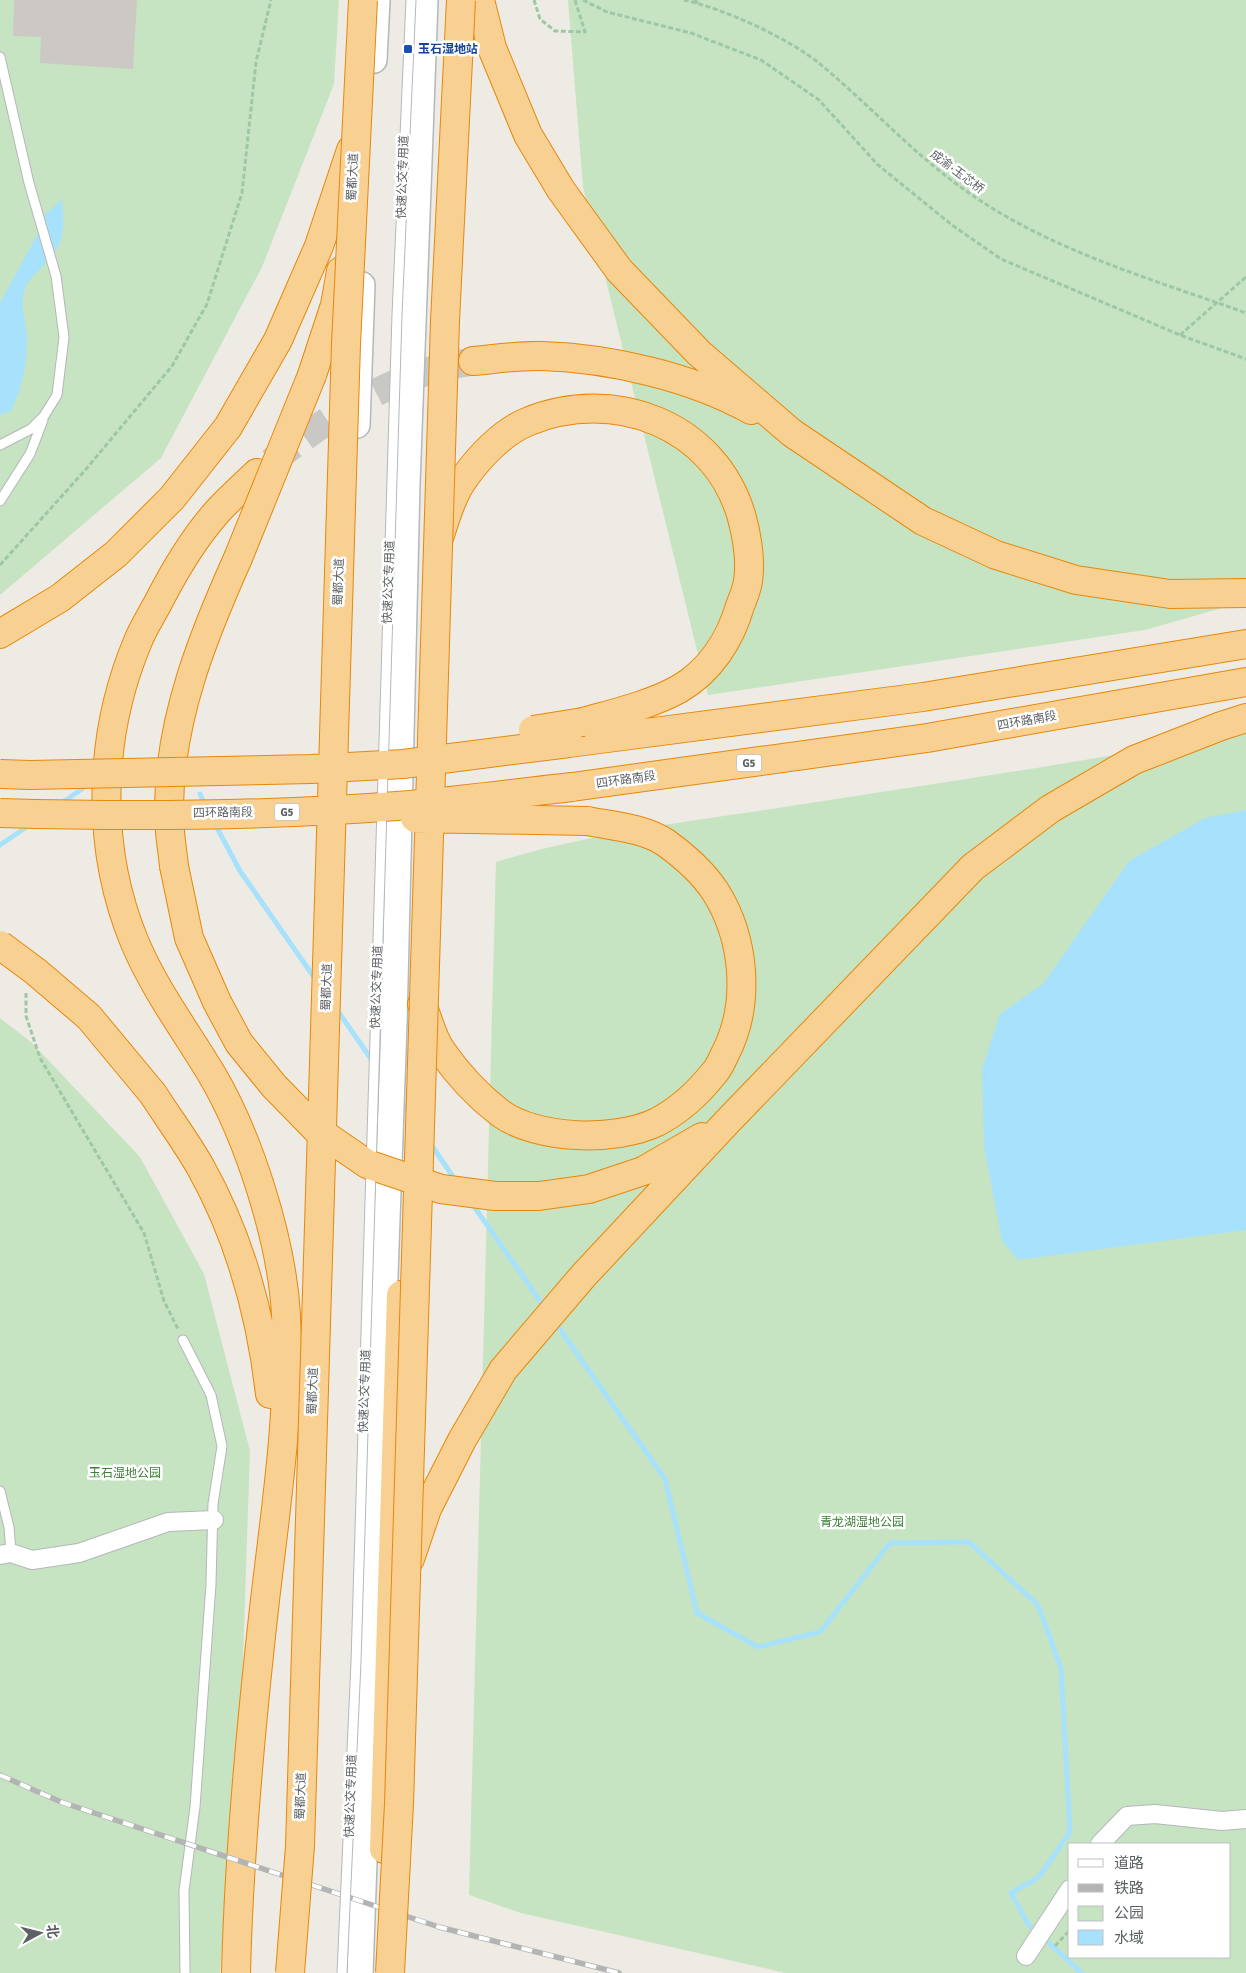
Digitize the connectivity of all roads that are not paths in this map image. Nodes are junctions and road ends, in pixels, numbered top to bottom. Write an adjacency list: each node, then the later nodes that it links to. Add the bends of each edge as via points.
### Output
1 (361, 0): 8 (highway); 40 (highway, 蜀都大道, bridge, via 346,344 300,1836)
2 (377, 0): 41 (main road, via 348,671 319,1663)
3 (411, 0): 42 (lane, 快速公交专用道, bridge, via 397,314 357,1642)
4 (425, 0): 43 (main road, via 407,484 394,1024)
5 (450, 0): 15 (highway)
6 (474, 3): 11 (highway, via 528,135 561,190 619,270 699,353); 45 (highway, bridge, via 444,321 399,1804)
7 (0, 58): 10 (lane, via 29,183 56,276 64,337 57,395)
8 (351, 150): 17 (highway, via 319,246 278,340 228,427 172,498 116,554 60,598); 27 (highway, bridge, via 345,248 335,305 312,375 211,618 173,746 168,807 174,866 189,938 239,1043 274,1086 316,1129 367,1164 441,1189 495,1196 539,1196 589,1189 643,1171)
9 (473, 361): 11 (highway, via 541,356 618,365 688,382 735,401)
10 (45, 415): 12 (lane, via 31,429); 14 (lane, via 30,454)
11 (792, 433): 16 (highway, via 923,521 996,555 1076,580 1170,594)
12 (0, 445)
13 (257, 473): 30 (highway, via 216,514 179,563 138,641 113,719 105,802 114,881 135,943 164,1000 213,1077 251,1157 276,1246 286,1313 285,1396)
14 (0, 501)
15 (429, 570): 21 (highway, via 446,516 464,477 495,444 526,423 568,410 610,408 646,416 679,432 713,460 736,495 747,535 748,581 735,623 709,666 679,689); 26 (highway)
16 (1246, 593)
17 (0, 634)
18 (1246, 644): 21 (highway, via 923,697)
19 (1246, 682): 23 (highway, 四环路南段 / G5, bridge, via 927,738 572,787 410,804)
20 (1246, 718): 27 (highway, via 1134,760 1050,809 973,867)
21 (576, 732): 22 (highway, bridge, via 403,764 197,772)
22 (0, 774)
23 (289, 812): 24 (highway, 四环路南段 / G5, bridge); 26 (highway, bridge, via 587,821 635,830 665,842 714,891 733,928 740,962 741,1003 733,1038 716,1072 691,1098 656,1122 622,1132 577,1137 534,1129 501,1114 470,1085 440,1048)
24 (0, 813)
25 (0, 945): 30 (highway, bridge, via 89,1017 153,1094 201,1169 238,1247 264,1342)
26 (414, 986): 33 (highway)
27 (728, 1121): 33 (highway, via 584,1275 503,1370 462,1440 427,1510)
28 (183, 1340): 31 (lane, via 211,1395 222,1446 213,1504)
29 (0, 1492): 32 (lane, via 9,1527)
30 (277, 1495): 39 (highway, via 246,1802)
31 (214, 1520): 32 (street, via 168,1522 79,1553 32,1560); 38 (lane, via 195,1807 184,1891)
32 (5, 1554)
33 (391, 1618): 44 (highway)
34 (1246, 1819): 35 (street, via 1222,1821 1156,1814 1127,1816)
35 (1101, 1843)
36 (1068, 1892): 37 (street)
37 (1026, 1956)
38 (186, 1973)
39 (236, 1973)
40 (290, 1973)
41 (304, 1973)
42 (342, 1973)
43 (360, 1973)
44 (380, 1973)
45 (390, 1973)

